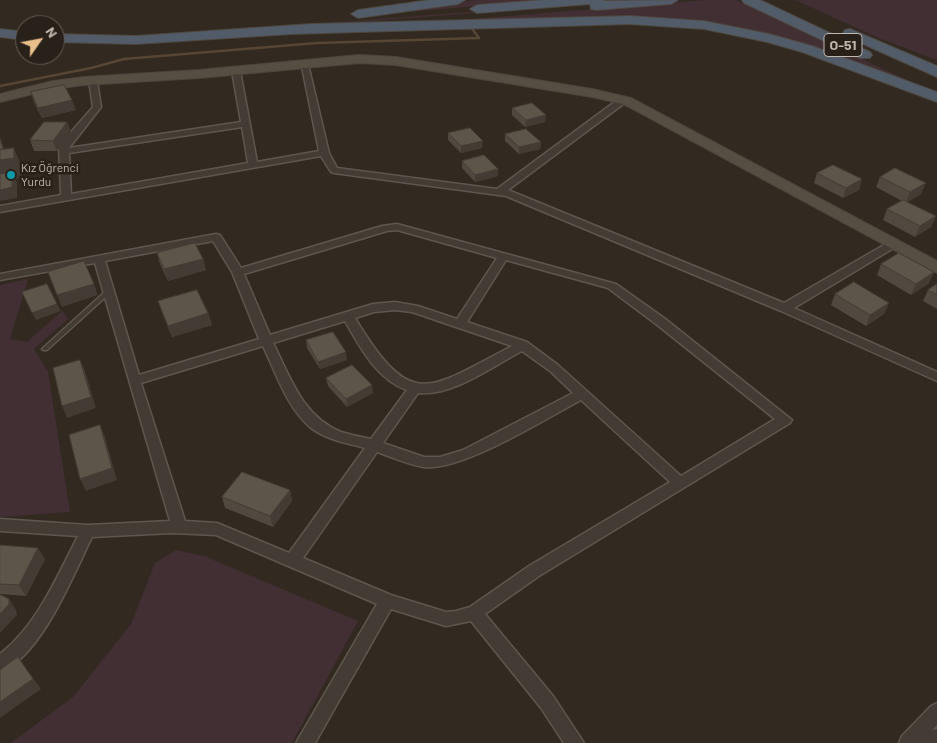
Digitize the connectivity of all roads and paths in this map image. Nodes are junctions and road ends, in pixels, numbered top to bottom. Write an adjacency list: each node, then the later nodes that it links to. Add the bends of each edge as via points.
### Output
1 (458, 0): 6 (highway)
2 (597, 0): 6 (highway)
3 (671, 0): 9 (highway)
4 (749, 0): 20 (highway, O-51)
5 (779, 0): 14 (highway, O-51)
6 (277, 24): 10 (highway, via 181,30)
7 (0, 25): 8 (highway)
8 (15, 27)
9 (294, 30): 13 (highway, via 136,40); 22 (highway, via 630,20 704,25 807,49)
10 (65, 31)
11 (0, 32): 12 (highway)
12 (15, 34)
13 (65, 38)
14 (865, 40): 15 (highway); 18 (highway, O-51)
15 (937, 62)
16 (304, 64): 17 (street); 24 (street, via 359,59 396,61); 27 (street)
17 (236, 71): 19 (street); 25 (street)
18 (937, 72)
19 (93, 81): 23 (street, via 53,85); 26 (street, via 97,107 64,146)
20 (937, 88)
21 (0, 91): 34 (street, via 51,80 344,55 397,56 606,89 643,99 678,116)
22 (937, 97)
23 (0, 98)
24 (623, 100): 29 (street); 32 (street)
25 (246, 124): 26 (street); 28 (street)
26 (65, 151): 30 (street)
27 (324, 153): 28 (street); 29 (street, via 334,170)
28 (253, 165): 30 (street)
29 (500, 192): 40 (street)
30 (66, 198): 31 (street)
31 (0, 209)
32 (893, 244): 36 (street); 40 (street)
33 (504, 255): 37 (street, via 397,227); 42 (street); 51 (street, via 612,286 785,420)
34 (937, 255)
35 (99, 258): 37 (street, via 216,237); 38 (street); 39 (street)
36 (937, 268)
37 (238, 272): 43 (street)
38 (0, 277)
39 (109, 291): 45 (lane); 47 (street)
40 (785, 308): 46 (street)
41 (348, 316): 42 (street, via 373,308 395,306); 43 (street); 48 (street, via 388,374)
42 (461, 323): 44 (street)
43 (266, 340): 47 (street); 50 (street, via 301,410 317,425 338,436)
44 (523, 345): 48 (street, via 446,384 428,390); 49 (street)
45 (45, 349)
46 (937, 376)
47 (134, 381): 53 (street)
48 (415, 388): 50 (street)
49 (582, 394): 50 (street, via 468,454 440,462 424,462); 51 (street)
50 (373, 445): 55 (street)
51 (680, 483): 57 (street, via 534,571)
52 (0, 525): 54 (street)
53 (179, 527): 54 (street); 55 (street, via 217,529)
54 (88, 531): 58 (street, via 42,618 13,656)
55 (292, 561): 56 (street)
56 (387, 601): 57 (street, via 446,619); 61 (street)
57 (474, 613): 62 (street, via 547,702)
58 (0, 664)
59 (937, 712): 63 (street)
60 (937, 738): 63 (street)
61 (305, 743)
62 (575, 743)
63 (908, 743)

